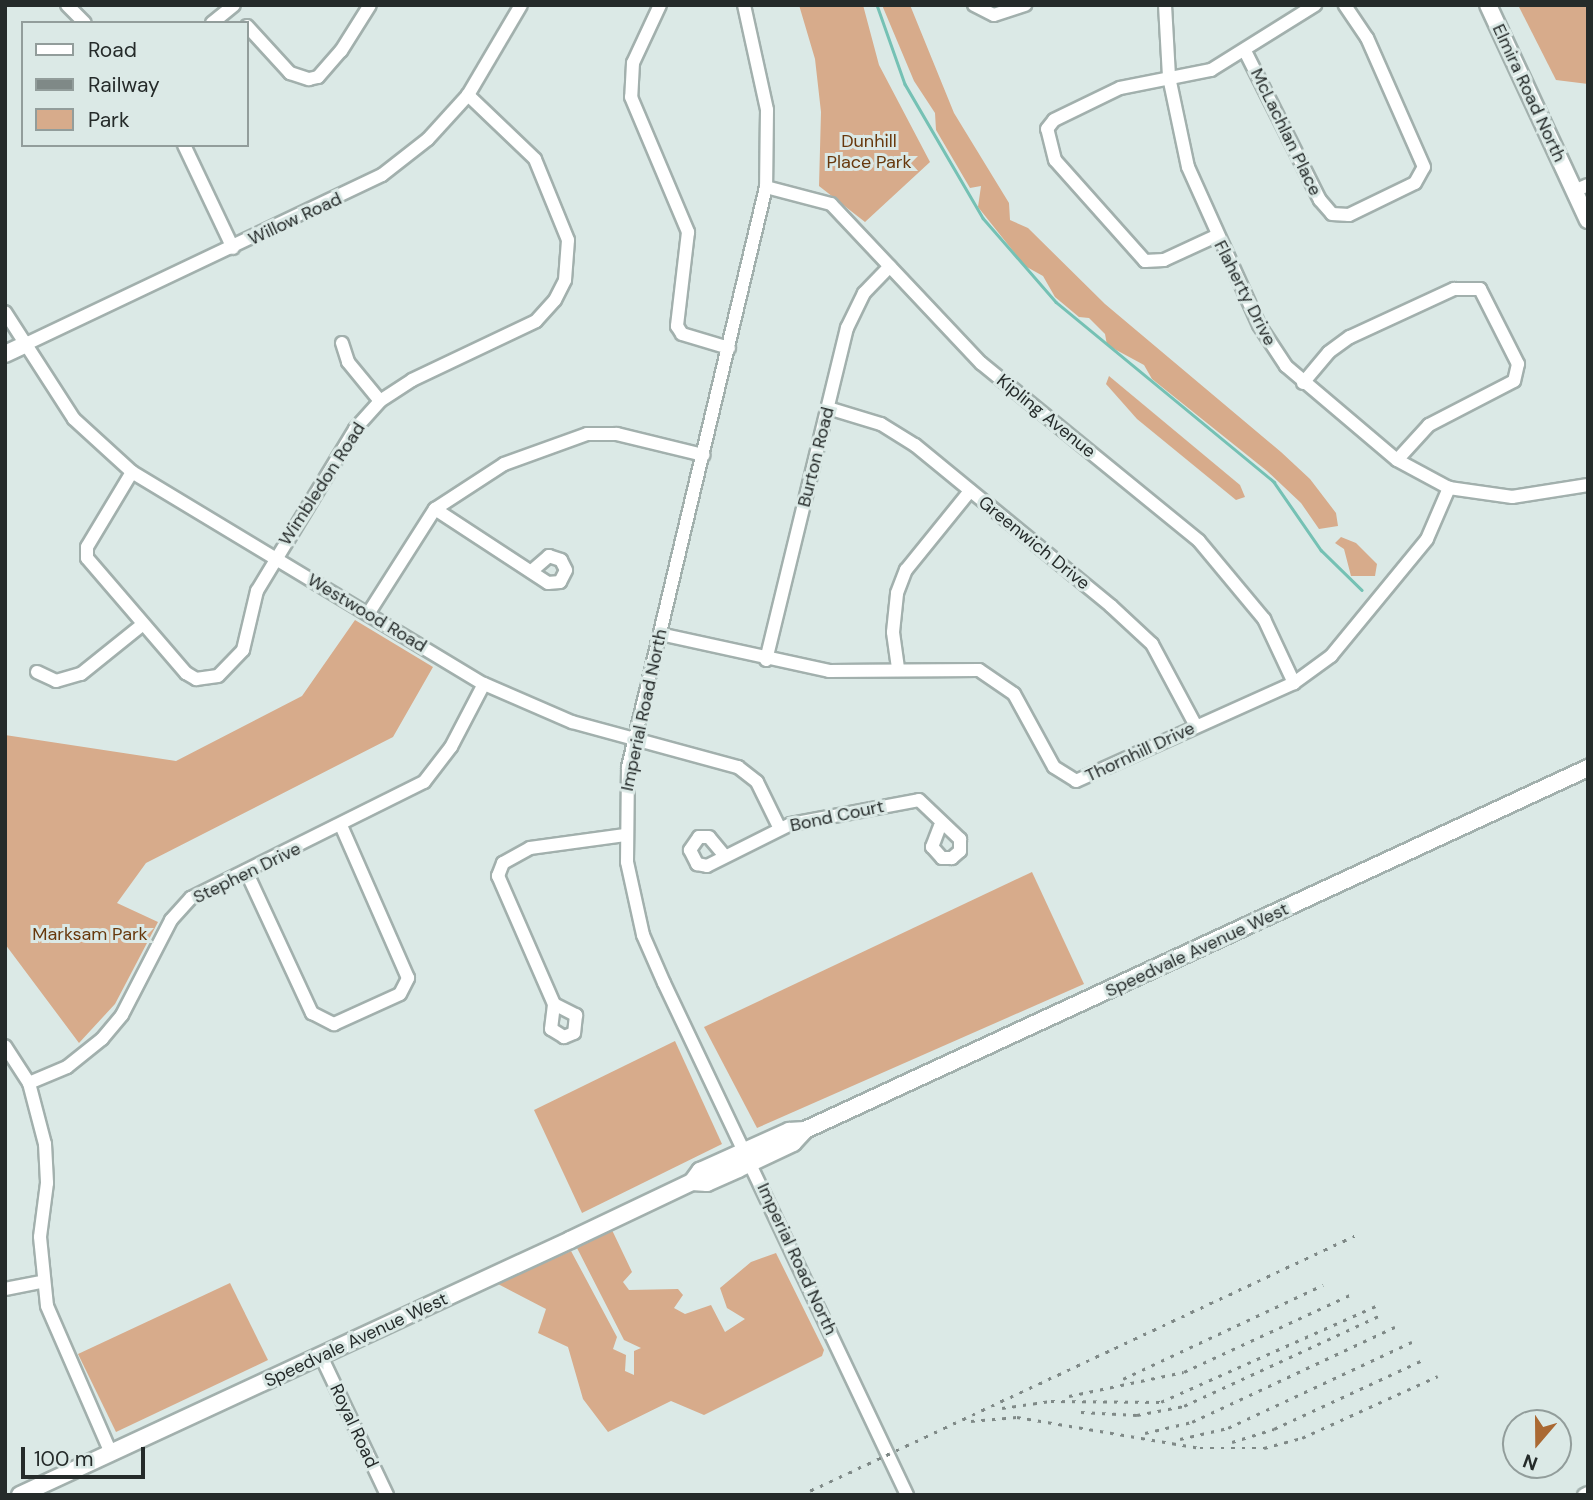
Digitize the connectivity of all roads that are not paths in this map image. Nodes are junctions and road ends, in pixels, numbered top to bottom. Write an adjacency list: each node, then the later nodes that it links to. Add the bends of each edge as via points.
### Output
1 (67, 5): 13 (street)
2 (370, 5): 15 (street, via 341,51 318,77 309,79 290,72)
3 (521, 5): 18 (street, Willow Road)
4 (660, 5): 29 (street, via 638,47 631,88 688,232 677,326 682,334)
5 (744, 5): 20 (street, Imperial Road North, via 767,110)
6 (974, 5): 7 (street, via 994,15)
7 (1025, 5)
8 (1165, 5): 17 (street, Flaherty Drive)
9 (1315, 5): 16 (street, McLachlan Place)
10 (1345, 5): 16 (street, McLachlan Place, via 1367,38 1424,167 1415,183 1349,215 1332,214 1320,200 1270,92)
11 (1488, 5): 21 (main road, Elmira Road North)
12 (233, 7): 14 (street)
13 (83, 21)
14 (215, 21)
15 (248, 28)
16 (1244, 51): 17 (street, McLachlan Place, via 1211,70)
17 (1169, 78): 23 (street, Flaherty Drive, via 1180,143); 23 (street, McLachlan Place, via 1120,88 1061,116 1049,124 1046,143 1055,160 1145,261 1164,260)
18 (468, 95): 24 (street, Willow Road, via 428,139 382,175); 32 (street, Wimbledon Road, via 535,159 568,240 565,280 555,300 536,320)
19 (185, 147): 24 (street)
20 (766, 187): 25 (street, Kipling Avenue, via 831,204); 29 (street, Imperial Road North)
21 (1581, 188): 22 (main road, Elmira Road North)
22 (1588, 220)
23 (1216, 236): 31 (street, Flaherty Drive, via 1273,349)
24 (233, 248): 28 (street, Willow Road)
25 (890, 266): 33 (street, Burton Road, via 851,316); 49 (street, Kipling Avenue, via 981,363 1199,541 1264,619)
26 (5, 312): 28 (street, Westwood Road)
27 (342, 343): 32 (street, via 348,362)
28 (26, 344): 30 (main road, Willow Road); 36 (street, Westwood Road, via 74,419)
29 (729, 348): 34 (street, Imperial Road North)
30 (5, 354)
31 (1303, 383): 35 (street, Flaherty Drive); 35 (street, via 1329,352 1350,337 1454,289 1480,289 1518,364 1514,381 1429,425)
32 (380, 401): 41 (street, Wimbledon Road, via 355,429)
33 (828, 408): 39 (street, Greenwich Drive, via 897,432); 46 (street, Burton Road)
34 (703, 455): 40 (street, via 617,434 587,433 504,464); 45 (street, Imperial Road North)
35 (1397, 460): 38 (street, Flaherty Drive)
36 (132, 472): 41 (street, Westwood Road); 44 (street, Wimbledon Road, via 92,538 87,558)
37 (1588, 485): 38 (street, Flaherty Drive, via 1512,497)
38 (1449, 488): 49 (street, Thornhill Drive, via 1432,531 1398,576 1331,656)
39 (970, 491): 47 (street, via 906,570 897,593 893,632); 51 (street, Greenwich Drive, via 1152,644)
40 (435, 509): 42 (street); 43 (street)
41 (275, 558): 43 (street, Westwood Road); 44 (street, Wimbledon Road, via 257,591 248,640 218,676 196,679 186,673)
42 (532, 571)
43 (368, 614): 50 (street, Westwood Road)
44 (142, 625): 48 (street, via 81,674 56,681)
45 (660, 634): 46 (street, Thornhill Drive); 52 (street, Imperial Road North)
46 (766, 660): 47 (street, Thornhill Drive, via 863,674)
47 (898, 668): 51 (street, Thornhill Drive, via 957,667 1001,682 1025,708 1054,767 1076,781)
48 (37, 673)
49 (1294, 683): 51 (street, Thornhill Drive)
50 (484, 684): 52 (street, Westwood Road, via 572,722); 55 (street, Stephen Drive, via 433,774 402,798)
51 (1196, 726)
52 (634, 740): 56 (street, Westwood Road, via 738,767 757,782); 57 (street, Imperial Road North, via 625,786)
53 (1588, 768): 63 (main road, Speedvale Avenue West, via 805,1130 793,1143)
54 (940, 826): 56 (street, Bond Court, via 930,806 919,800 810,818)
55 (342, 828): 59 (street, Stephen Drive); 59 (street, via 408,978 400,994 334,1024 312,1013)
56 (780, 829): 58 (street, Bond Court)
57 (625, 835): 60 (street, via 530,848 503,863 498,876); 63 (street, Imperial Road North, via 643,935)
58 (724, 855)
59 (246, 871): 62 (street, Stephen Drive, via 180,908 122,1015 102,1039 67,1067)
60 (554, 1004)
61 (5, 1046): 62 (street)
62 (29, 1083): 64 (street, via 45,1144)
63 (748, 1157): 66 (main road, Speedvale Avenue West, via 707,1183 692,1182); 70 (street, Imperial Road North)
64 (41, 1282): 65 (street); 67 (street, via 55,1332)
65 (5, 1289)
66 (321, 1356): 67 (main road, Speedvale Avenue West); 69 (street, Royal Road)
67 (111, 1452): 68 (main road, Speedvale Avenue West)
68 (20, 1495)
69 (387, 1495)
70 (907, 1495)

